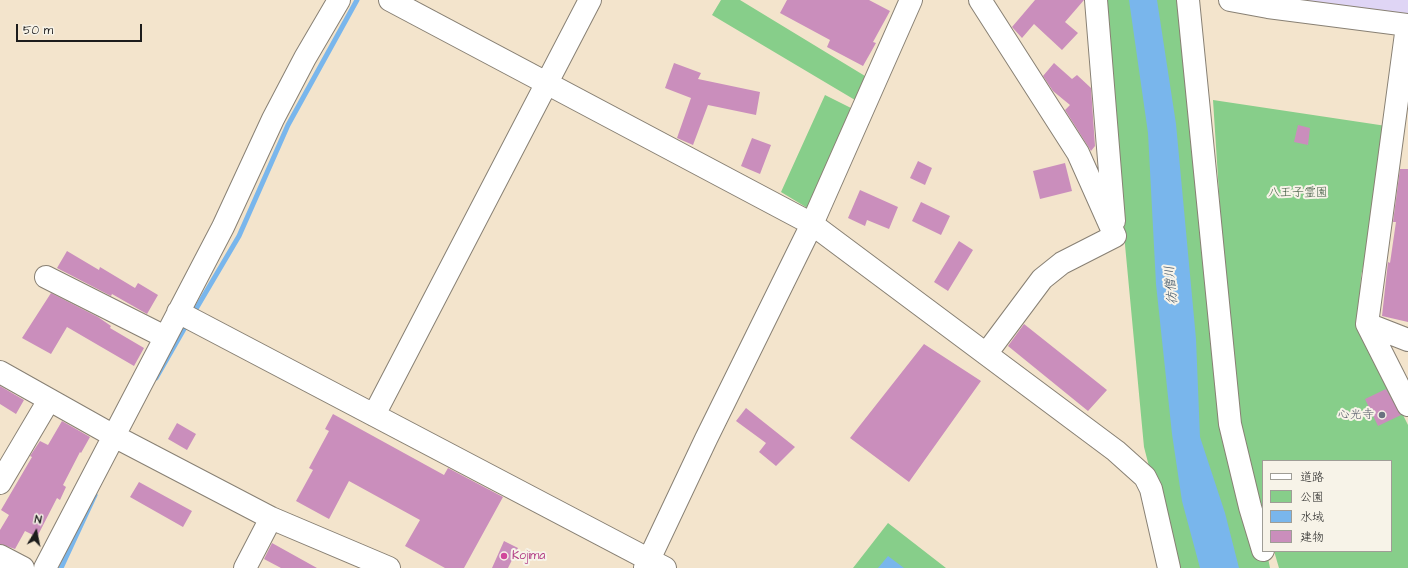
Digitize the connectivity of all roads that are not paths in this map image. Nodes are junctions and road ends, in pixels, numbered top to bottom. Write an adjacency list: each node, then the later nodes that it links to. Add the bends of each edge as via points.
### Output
1 (340, 0): 14 (street, via 305,58 273,119 223,228)
2 (390, 0): 10 (street)
3 (590, 0): 10 (street)
4 (911, 0): 11 (street)
5 (980, 0): 12 (street, via 1078,153)
6 (1096, 0): 12 (street)
7 (1188, 0): 26 (street, via 1230,424)
8 (1230, 0): 9 (street, via 1268,8)
9 (1407, 25): 15 (street)
10 (546, 84): 11 (street); 22 (street)
11 (812, 224): 18 (street); 29 (street)
12 (1115, 236): 18 (street, via 1062,263 1042,279)
13 (46, 277): 16 (street)
14 (178, 312): 16 (street); 22 (street)
15 (1367, 324): 17 (street); 21 (street)
16 (165, 337): 23 (street)
17 (1408, 340)
18 (986, 354): 34 (street, via 1116,451 1145,477 1151,489)
19 (0, 372): 20 (street)
20 (49, 400): 23 (street); 24 (street)
21 (1408, 405)
22 (374, 415): 29 (street)
23 (114, 436): 25 (street); 31 (street)
24 (0, 483)
25 (271, 518): 32 (street); 33 (street)
26 (1262, 548)
27 (1263, 552): 35 (street)
28 (0, 556): 30 (street)
29 (653, 565)
30 (23, 568)
31 (45, 568)
32 (245, 568)
33 (389, 568)
34 (1169, 568)
35 (1268, 568)

